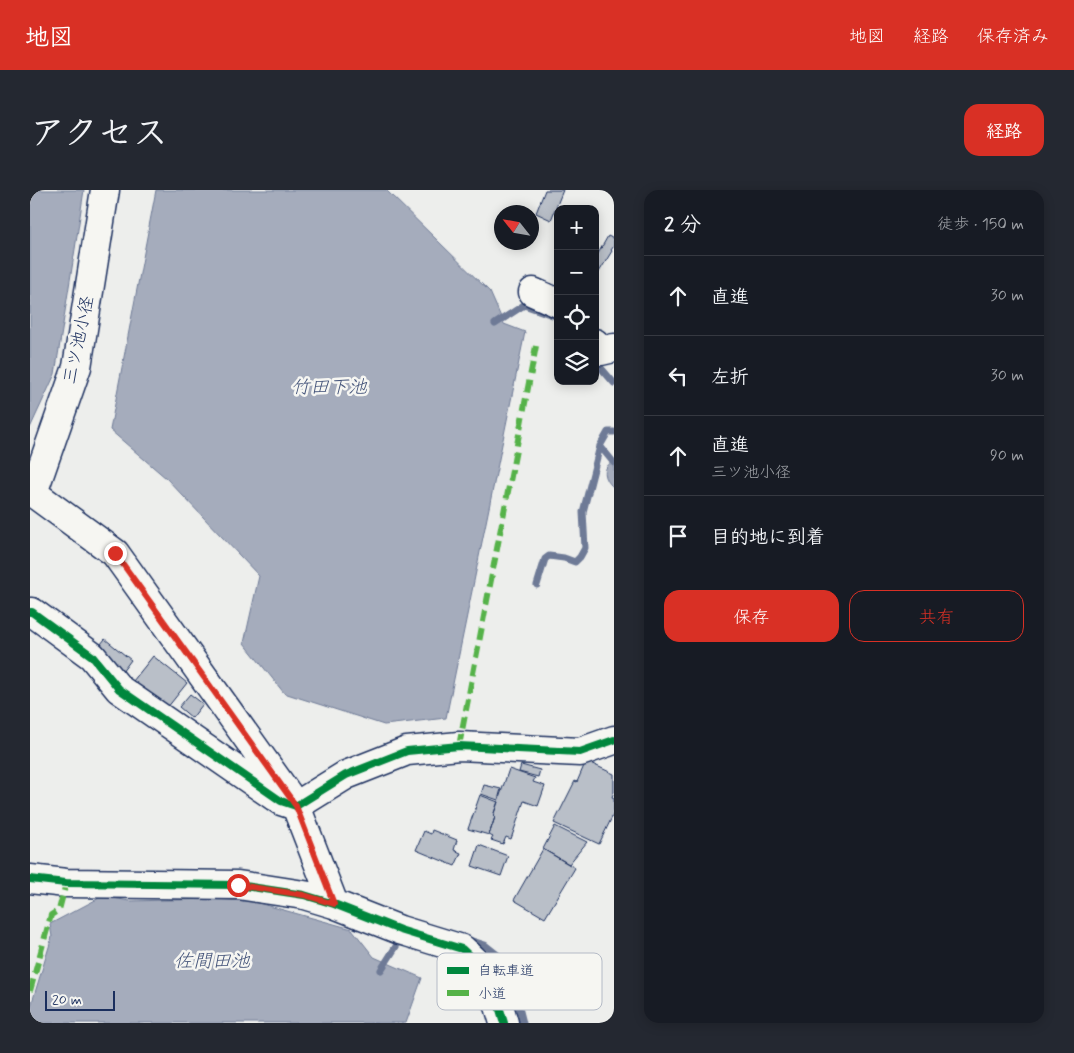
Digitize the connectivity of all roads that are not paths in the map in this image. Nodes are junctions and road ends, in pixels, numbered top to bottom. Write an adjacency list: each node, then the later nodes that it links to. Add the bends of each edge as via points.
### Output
1 (105, 190): 6 (street, 三ツ池小径, via 77,367)
2 (533, 292): 3 (street)
3 (554, 301)
4 (599, 348): 5 (street, via 602,351)
5 (614, 348)
6 (32, 492): 9 (street, 三ツ池小径, via 115,553)
7 (30, 612): 9 (street, via 92,656 119,689 281,801)
8 (614, 740): 9 (street, via 580,752 459,746 408,751 346,775)
9 (296, 806): 11 (street, 三ツ池小径)
10 (30, 879): 11 (street, via 66,883 238,885 304,895)
11 (334, 904): 12 (street)
12 (466, 953)
13 (500, 1010): 14 (street)
14 (504, 1023)

